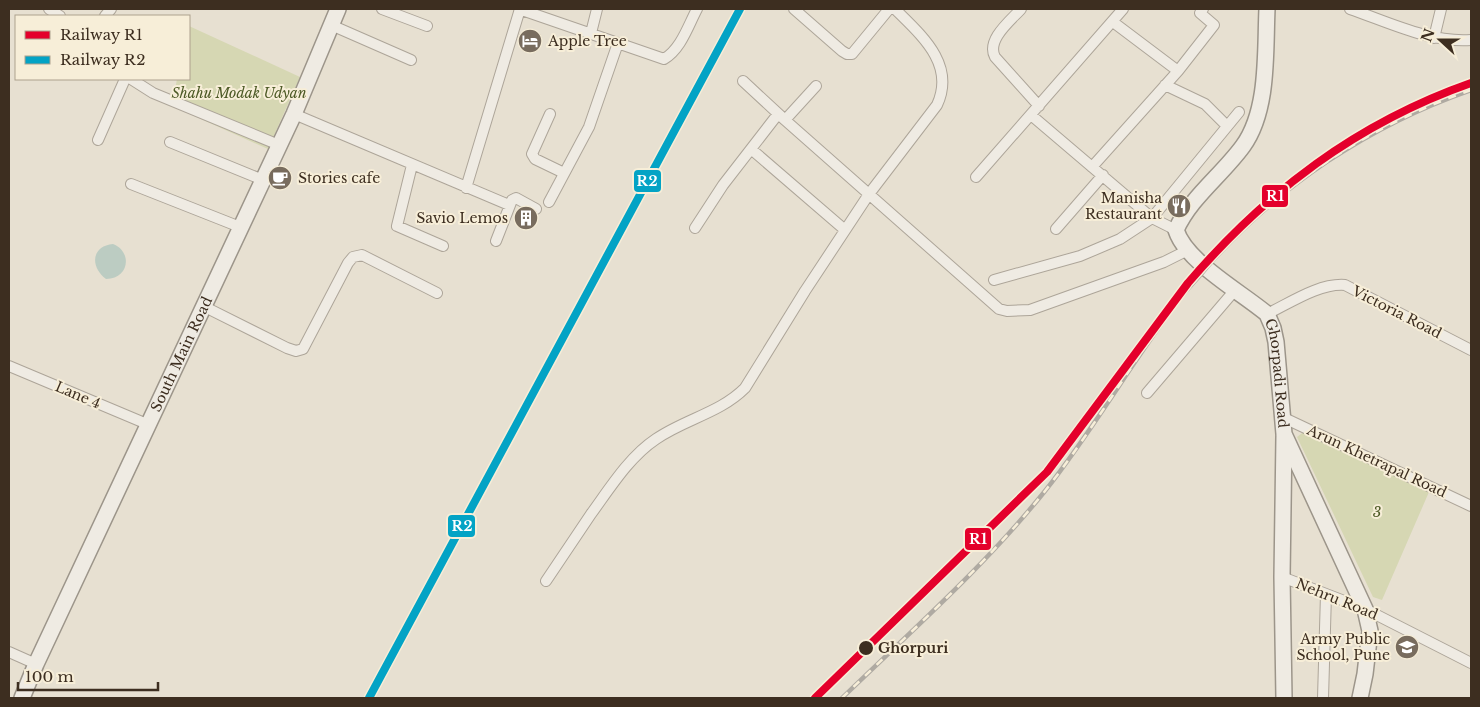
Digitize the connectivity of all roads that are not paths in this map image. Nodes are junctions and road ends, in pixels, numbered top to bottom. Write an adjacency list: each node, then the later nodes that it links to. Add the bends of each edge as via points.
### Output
1 (338, 9): 16 (main road, South Main Road)
2 (382, 9): 17 (street)
3 (519, 9): 18 (street); 47 (street)
4 (597, 9): 18 (street)
5 (697, 9): 21 (street, via 678,47 664,59)
6 (794, 9): 7 (street, via 847,54 858,48)
7 (889, 9)
8 (895, 9): 48 (street, via 933,48 943,84 937,104)
9 (1021, 9): 29 (street, via 993,42 992,51)
10 (1123, 9): 15 (street)
11 (1203, 9): 23 (street, via 1200,13 1214,25)
12 (1267, 9): 57 (main road, via 1262,97 1258,114 1243,146 1184,215)
13 (1350, 9): 19 (street)
14 (1441, 9): 19 (street)
15 (1113, 22): 23 (street); 29 (street)
16 (331, 25): 22 (street); 31 (main road, South Main Road)
17 (427, 26)
18 (591, 33): 21 (street)
19 (1434, 38): 20 (street)
20 (1471, 40)
21 (618, 42): 42 (street, via 589,127)
22 (411, 60)
23 (1178, 71): 27 (street)
24 (125, 80): 36 (street)
25 (133, 80): 38 (street, via 152,93)
26 (743, 81): 34 (street)
27 (1165, 85): 35 (street, via 1206,104); 41 (street)
28 (816, 86): 34 (street)
29 (1039, 106): 33 (street)
30 (1239, 112): 35 (street)
31 (294, 114): 38 (main road, South Main Road); 40 (street)
32 (550, 114): 42 (street, via 532,154 535,159)
33 (1031, 115): 41 (street); 44 (street)
34 (782, 117): 39 (street); 48 (street)
35 (1227, 126): 52 (street)
36 (98, 140)
37 (170, 142): 45 (street)
38 (279, 145): 45 (main road, South Main Road)
39 (751, 149): 54 (street); 56 (street)
40 (412, 165): 47 (street); 59 (street, via 397,226)
41 (1092, 167): 43 (street)
42 (564, 173): 49 (street)
43 (1103, 176): 52 (street); 55 (street)
44 (976, 177)
45 (263, 180): 53 (main road, South Main Road)
46 (131, 184): 53 (street)
47 (466, 188): 50 (street)
48 (868, 194): 56 (street); 60 (street, via 994,305 1007,311 1030,310 1164,262)
49 (549, 202)
50 (509, 205): 51 (street, via 516,198); 58 (street)
51 (536, 209)
52 (1152, 218): 57 (street); 61 (street, via 1120,239 1080,256)
53 (240, 227): 64 (main road, South Main Road)
54 (695, 228)
55 (1056, 229)
56 (845, 230): 74 (street, via 745,388 734,399 656,439 637,455 611,486)
57 (1176, 230): 60 (main road, Ghorpadi Road)
58 (496, 241)
59 (443, 246)
60 (1188, 250): 62 (main road, Ghorpadi Road)
61 (994, 280)
62 (1235, 290): 65 (main road, Ghorpadi Road); 68 (street)
63 (437, 293): 64 (street, via 362,255 353,257 303,348 296,351)
64 (203, 306): 70 (main road, South Main Road)
65 (1267, 314): 66 (street, Victoria Road, via 1323,287 1345,285); 69 (main road, Ghorpadi Road, via 1276,342)
66 (1471, 350)
67 (9, 366): 70 (street, Lane 4)
68 (1147, 393)
69 (1282, 417): 71 (main road, Ghorpadi Road); 72 (street, Arun Khetrapal Road)
70 (147, 424): 79 (main road, South Main Road)
71 (1284, 434): 73 (main road); 76 (main road, Ghorpadi Road)
72 (1471, 506)
73 (1282, 577): 75 (street, Nehru Road); 81 (main road)
74 (546, 581)
75 (1326, 594): 76 (street, Nehru Road); 82 (street)
76 (1366, 609): 78 (street, Nehru Road); 83 (main road, Ghorpadi Road, via 1370,631)
77 (9, 652): 79 (street)
78 (1471, 663)
79 (36, 664): 80 (main road, South Main Road)
80 (22, 698)
81 (1284, 698)
82 (1323, 698)
83 (1360, 698)

